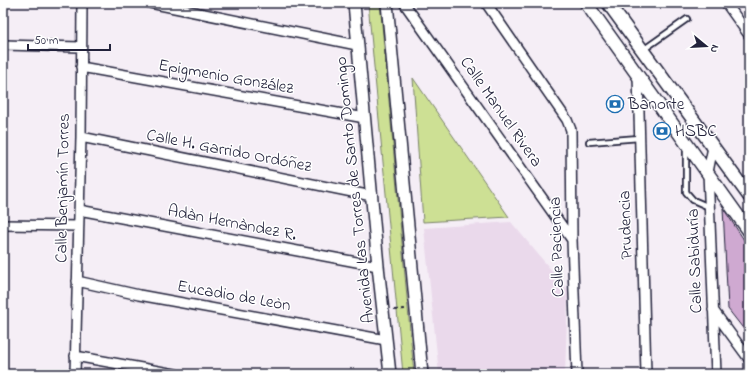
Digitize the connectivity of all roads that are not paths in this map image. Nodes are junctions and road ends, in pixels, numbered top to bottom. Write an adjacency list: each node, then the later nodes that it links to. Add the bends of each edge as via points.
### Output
1 (82, 3): 14 (street, Calle Benjamín Torres)
2 (150, 3): 13 (street)
3 (354, 3): 13 (street, Avenida Las Torres de Santo Domingo)
4 (387, 3): 42 (street)
5 (404, 3): 32 (street, Calle Manuel Rivera)
6 (486, 3): 32 (street, Calle Paciencia, via 567,120 571,130)
7 (586, 3): 17 (main road)
8 (608, 3): 15 (main road)
9 (726, 3): 11 (street)
10 (687, 19): 15 (lane)
11 (749, 35)
12 (3, 45): 14 (street)
13 (358, 45): 18 (street, Avenida Las Torres de Santo Domingo)
14 (81, 47): 16 (street, Calle Benjamín Torres)
15 (643, 50): 23 (main road)
16 (81, 66): 18 (street, Epigmenio González); 19 (street, Calle Benjamín Torres)
17 (638, 75): 20 (street, Prudencia); 22 (main road)
18 (365, 118): 25 (street, Avenida Las Torres de Santo Domingo)
19 (81, 137): 25 (street, Calle H. Garrido Ordóñez); 28 (street, Calle Benjamín Torres)
20 (639, 138): 21 (lane); 44 (street, Prudencia)
21 (589, 142)
22 (686, 142): 24 (main road); 27 (lane, via 686,192 693,200)
23 (713, 147): 24 (street, Calle Sabiduría); 26 (main road)
24 (708, 172): 27 (street, Calle Sabiduría); 31 (main road)
25 (372, 196): 33 (street, Avenida Las Torres de Santo Domingo)
26 (749, 196)
27 (709, 207): 35 (street, Calle Sabiduría)
28 (79, 210): 30 (street, Calle Benjamín Torres); 33 (street, Adàn Hernàndez R.)
29 (3, 225): 30 (street)
30 (78, 226): 34 (street, Calle Benjamín Torres)
31 (749, 230)
32 (572, 240): 43 (street, Calle Paciencia)
33 (378, 266): 36 (street, Avenida Las Torres de Santo Domingo)
34 (77, 281): 36 (street, Eucadio de Leòn, via 139,296); 37 (street, Calle Benjamín Torres)
35 (713, 310): 38 (street); 45 (street, Calle Sabiduría)
36 (386, 340): 41 (street, Avenida Las Torres de Santo Domingo)
37 (75, 356): 39 (street, Calle Benjamín Torres); 40 (street)
38 (749, 359)
39 (75, 374)
40 (175, 374)
41 (390, 374)
42 (422, 374)
43 (577, 374)
44 (646, 374)
45 (716, 374)

